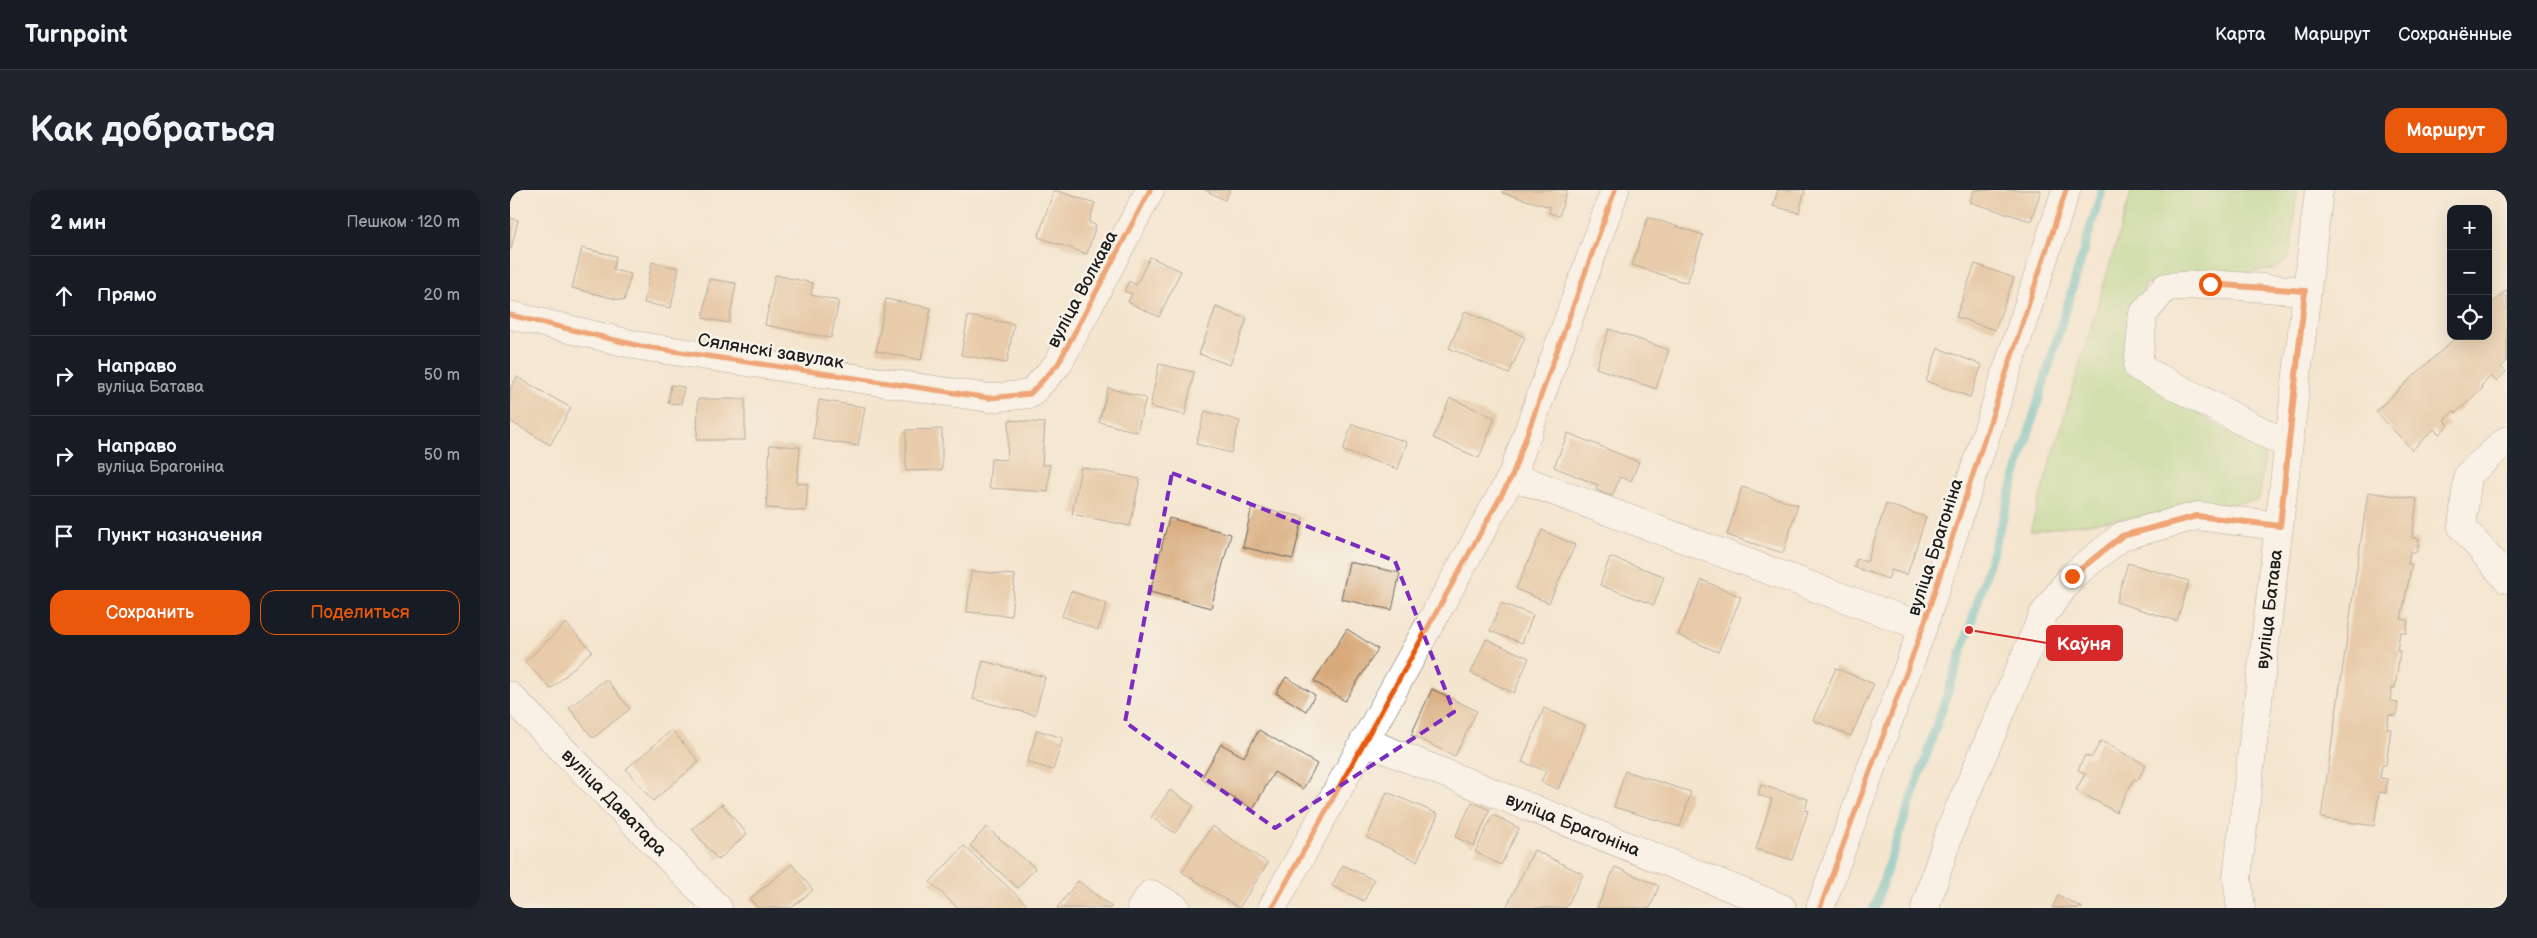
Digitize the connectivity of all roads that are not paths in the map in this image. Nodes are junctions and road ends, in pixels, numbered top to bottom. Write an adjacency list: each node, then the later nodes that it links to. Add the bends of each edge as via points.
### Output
1 (1150, 190): 7 (street, вуліца Волкава, via 1058,364)
2 (1615, 190): 10 (street)
3 (2066, 190): 13 (street, вуліца Брагоніна)
4 (2319, 190): 5 (street, вуліца Батава)
5 (2305, 291): 9 (street, вуліца Батава); 9 (street, via 2210,284 2166,287 2143,314 2138,367)
6 (510, 315): 7 (street, Сялянскі завулак, via 659,348 989,398)
7 (1030, 394)
8 (2507, 440): 12 (street, via 2468,475 2462,527)
9 (2288, 445): 11 (street, вуліца Батава)
10 (1512, 476): 13 (street); 15 (street)
11 (2280, 526): 22 (street, via 2197,516 2122,536 2072,576 2044,615 1951,828); 23 (street, вуліца Батава, via 2238,877)
12 (2507, 579)
13 (1923, 627): 21 (street, вуліца Брагоніна)
14 (510, 696): 16 (street, вуліца Даватара)
15 (1364, 741): 19 (street); 20 (street, вуліца Брагоніна)
16 (718, 908)
17 (1141, 908): 18 (street, via 1151,894)
18 (1176, 908)
19 (1272, 908)
20 (1782, 908)
21 (1820, 908)
22 (1925, 908)
23 (2241, 908)

